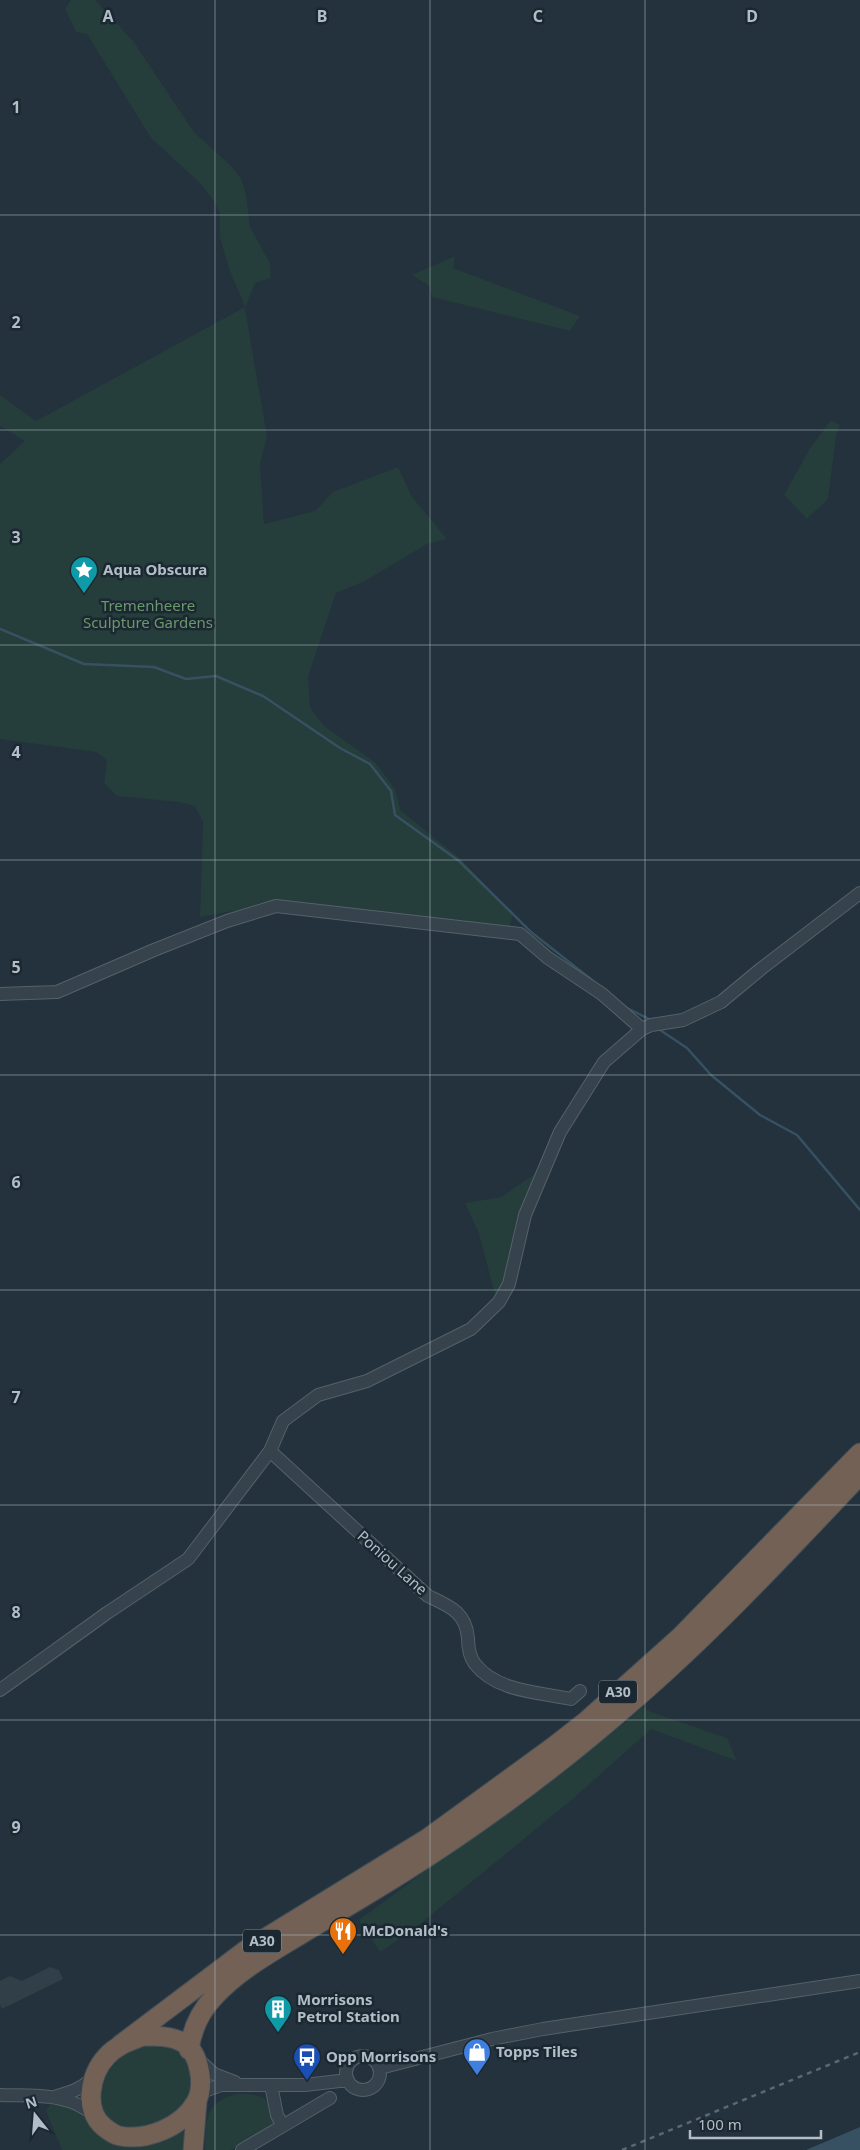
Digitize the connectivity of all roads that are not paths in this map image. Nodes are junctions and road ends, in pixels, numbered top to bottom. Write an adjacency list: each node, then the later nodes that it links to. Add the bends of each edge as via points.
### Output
1 (860, 893): 3 (street, via 721,1002 683,1020)
2 (0, 994): 3 (street, via 57,992 227,921 276,906 520,934 548,958 602,994)
3 (642, 1029): 4 (street, via 604,1062 560,1132 525,1216 509,1284 499,1302 471,1329 367,1381 318,1395 283,1421)
4 (270, 1452): 7 (street, via 188,1559 107,1612); 8 (street, Poniou Lane, via 428,1596 453,1607 467,1627 468,1651 484,1673 504,1685 571,1699)
5 (860, 1453): 10 (highway, A30, via 681,1636 553,1747 428,1838 246,1950)
6 (860, 1476): 11 (highway, A30, via 712,1628 580,1745 429,1856 268,1954 228,1984 213,1997 199,2017 192,2030)
7 (0, 1690)
8 (580, 1691)
9 (860, 1982): 12 (street, via 543,2029)
10 (120, 2045): 11 (highway, via 143,2036 160,2036 180,2042); 13 (highway, via 107,2056)
11 (191, 2052): 15 (street, via 214,2074); 19 (highway, via 201,2080)
12 (380, 2068): 14 (street, via 379,2079 368,2089 360,2090); 14 (street, via 374,2060 360,2056 347,2068)
13 (95, 2075): 18 (street, via 78,2090); 21 (highway, via 91,2100)
14 (348, 2080): 16 (street)
15 (239, 2084): 16 (street); 19 (street, via 220,2085)
16 (271, 2085): 22 (street)
17 (0, 2095): 18 (street)
18 (54, 2097): 21 (street, via 74,2102)
19 (198, 2097): 23 (highway, via 184,2116 168,2128 130,2138); 25 (highway)
20 (330, 2098): 22 (street)
21 (94, 2116): 23 (highway)
22 (282, 2125): 26 (street)
23 (107, 2130): 24 (highway)
24 (112, 2150)
25 (193, 2150)
26 (242, 2150)

